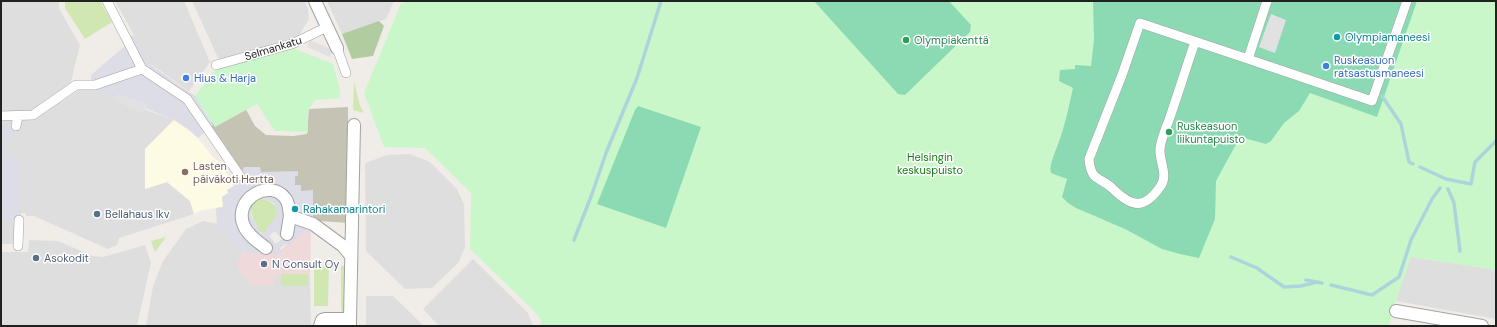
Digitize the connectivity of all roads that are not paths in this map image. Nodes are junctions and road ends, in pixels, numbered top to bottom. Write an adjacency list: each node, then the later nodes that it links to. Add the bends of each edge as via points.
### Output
1 (107, 1): 10 (street)
2 (315, 1): 5 (street)
3 (1267, 1): 8 (street)
4 (1407, 1): 8 (street, via 1372,101)
5 (327, 27): 7 (street); 9 (street, Selmankatu, via 292,44)
6 (1195, 42): 6 (street, via 1140,23 1089,159 1090,170 1097,179 1114,189 1125,200 1138,204 1146,202 1162,186 1164,171 1160,149); 8 (street)
7 (337, 48): 11 (street)
8 (1248, 59)
9 (216, 65)
10 (142, 69): 13 (street, via 95,85 76,86 33,115); 16 (street, via 187,99)
11 (346, 73)
12 (1, 116): 13 (street)
13 (18, 116): 15 (street)
14 (354, 125): 22 (street)
15 (16, 126)
16 (240, 176)
17 (290, 216): 19 (street); 21 (street, via 285,198 277,192 257,192 248,198 241,217 244,227); 22 (street, via 313,224 343,246)
18 (18, 220): 20 (street)
19 (287, 234)
20 (18, 246)
21 (266, 248)
22 (351, 256): 24 (street)
23 (1396, 311): 26 (street)
24 (350, 322): 25 (street, via 325,319)
25 (320, 326)
26 (1482, 326)

